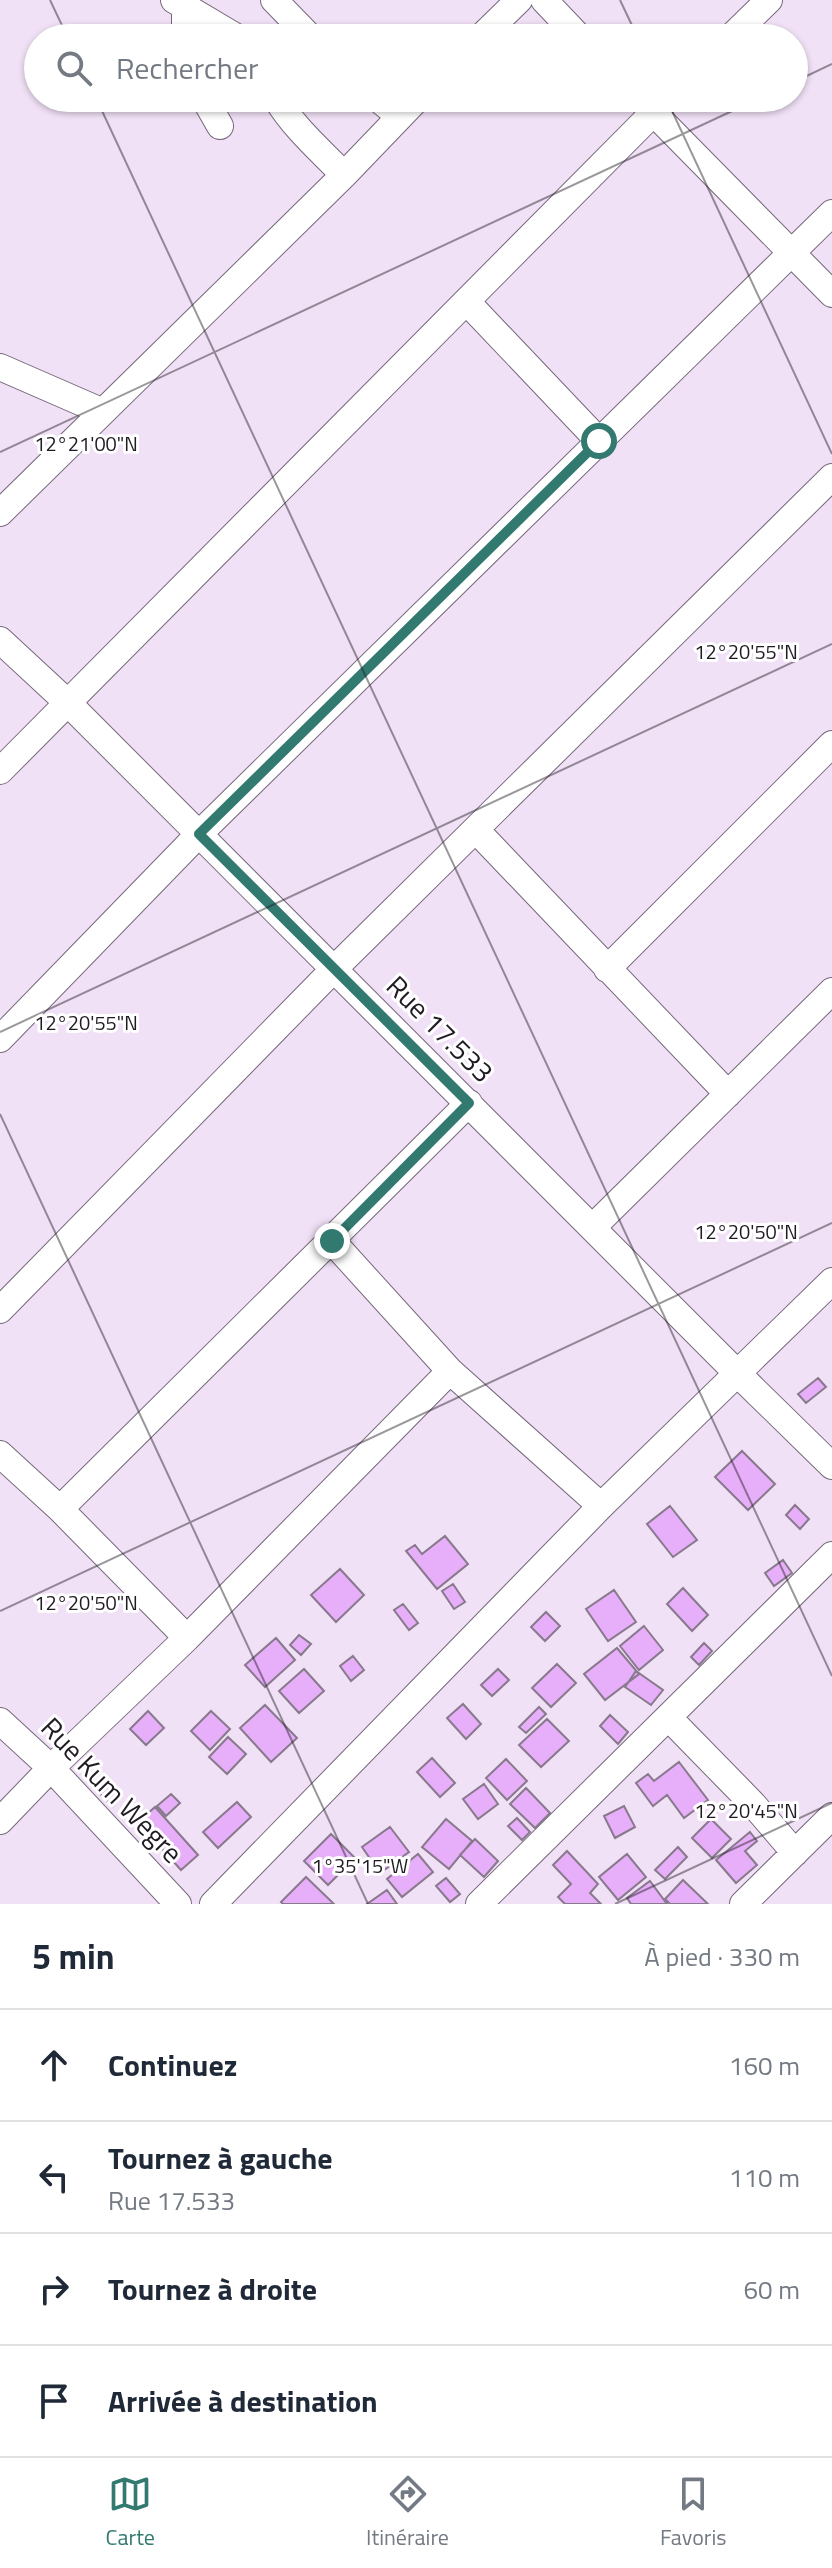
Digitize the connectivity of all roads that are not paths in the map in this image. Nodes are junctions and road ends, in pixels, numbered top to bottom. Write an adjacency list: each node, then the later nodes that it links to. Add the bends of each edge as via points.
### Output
1 (274, 0): 8 (street)
2 (519, 0): 9 (street)
3 (544, 0): 10 (street)
4 (769, 0): 11 (street)
5 (180, 3): 6 (street); 7 (street)
6 (183, 24)
7 (215, 24)
8 (297, 24)
9 (494, 24)
10 (567, 24)
11 (744, 24)
12 (212, 112): 17 (street)
13 (286, 112): 18 (street)
14 (403, 112): 18 (street)
15 (645, 112): 22 (street)
16 (661, 112): 20 (street)
17 (220, 126)
18 (344, 175): 24 (street)
19 (832, 213): 20 (street)
20 (791, 253): 21 (street); 25 (street)
21 (832, 294)
22 (467, 302): 25 (street); 29 (street)
23 (0, 367): 24 (street)
24 (101, 411): 27 (street)
25 (599, 441): 33 (street)
26 (832, 477): 32 (street)
27 (0, 513)
28 (0, 640): 29 (street, Rue 17.533)
29 (68, 703): 31 (street); 33 (street, Rue 17.533)
30 (832, 744): 35 (street)
31 (0, 771)
32 (476, 830): 34 (street); 35 (street)
33 (199, 834): 34 (street, Rue 17.533); 37 (street)
34 (334, 969): 39 (street, Rue 17.533); 43 (street)
35 (607, 969): 38 (street)
36 (832, 991): 38 (street)
37 (0, 1039)
38 (728, 1094): 40 (street)
39 (469, 1103): 40 (street, Rue 17.533); 41 (street)
40 (593, 1227): 45 (street, Rue 17.533)
41 (332, 1241): 44 (street); 49 (street)
42 (832, 1281): 45 (street)
43 (0, 1310)
44 (450, 1371): 48 (street); 51 (street)
45 (738, 1374): 47 (street, Rue 17.533); 48 (street)
46 (0, 1454): 49 (street)
47 (832, 1466)
48 (601, 1506): 59 (street)
49 (60, 1509): 51 (street)
50 (832, 1555): 52 (street)
51 (187, 1638): 54 (street)
52 (668, 1717): 57 (street); 60 (street)
53 (0, 1721): 54 (street, Rue Kum Wegre)
54 (51, 1768): 56 (street); 58 (street, Rue Kum Wegre)
55 (832, 1816): 57 (street)
56 (0, 1821)
57 (795, 1853): 61 (street)
58 (178, 1904)
59 (213, 1904)
60 (479, 1904)
61 (743, 1904)

